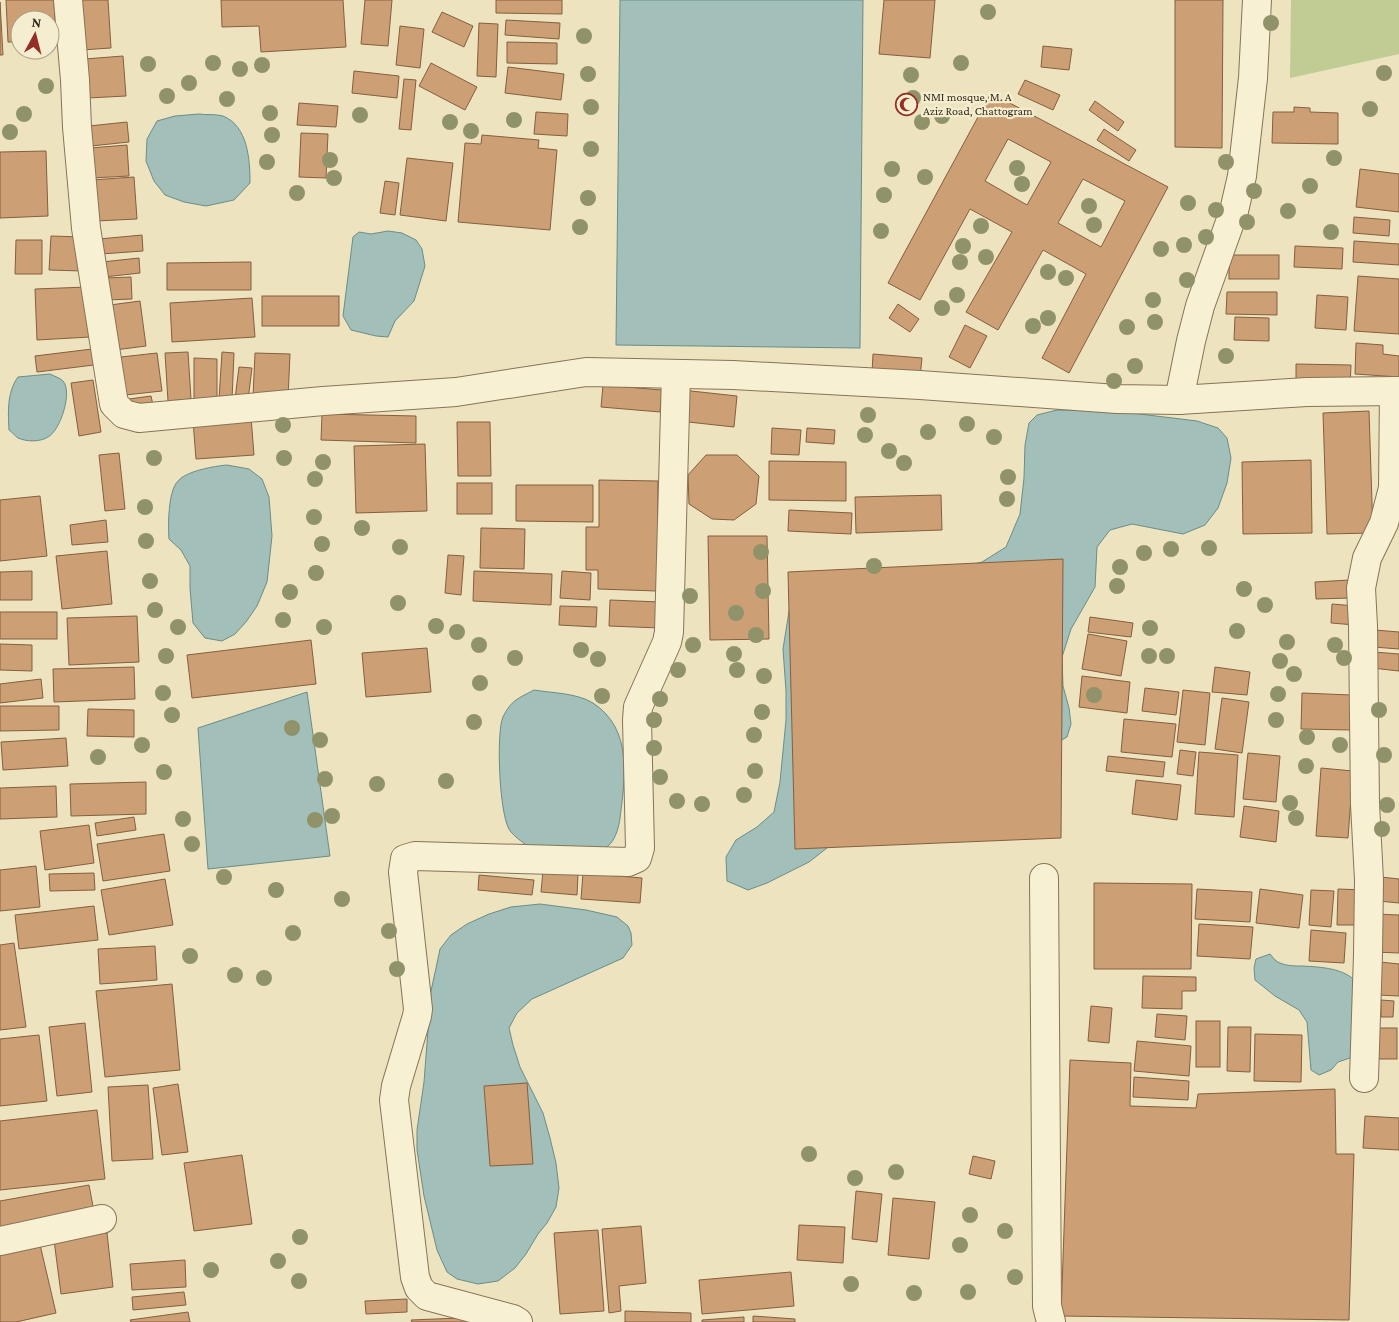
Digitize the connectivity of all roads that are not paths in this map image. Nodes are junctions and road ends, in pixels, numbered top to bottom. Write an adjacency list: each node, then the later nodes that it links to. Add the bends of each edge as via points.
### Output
1 (68, 0): 3 (street, via 86,228 114,404 124,414 139,418 456,392 586,372)
2 (1257, 0): 5 (street, via 1242,176 1234,211 1200,306)
3 (676, 374): 5 (street); 10 (street, via 669,632 638,707 636,720 640,848 637,858 628,862 415,856 405,859 403,872 418,1009 394,1100 415,1277 427,1296)
4 (1397, 391): 5 (street, via 1307,392); 7 (street, via 1393,488 1384,523 1367,558 1361,588 1369,880)
5 (1179, 400)
6 (1044, 878): 11 (street, via 1047,1306)
7 (1364, 1078)
8 (102, 1219): 9 (street)
9 (0, 1240)
10 (518, 1322)
11 (1051, 1322)

